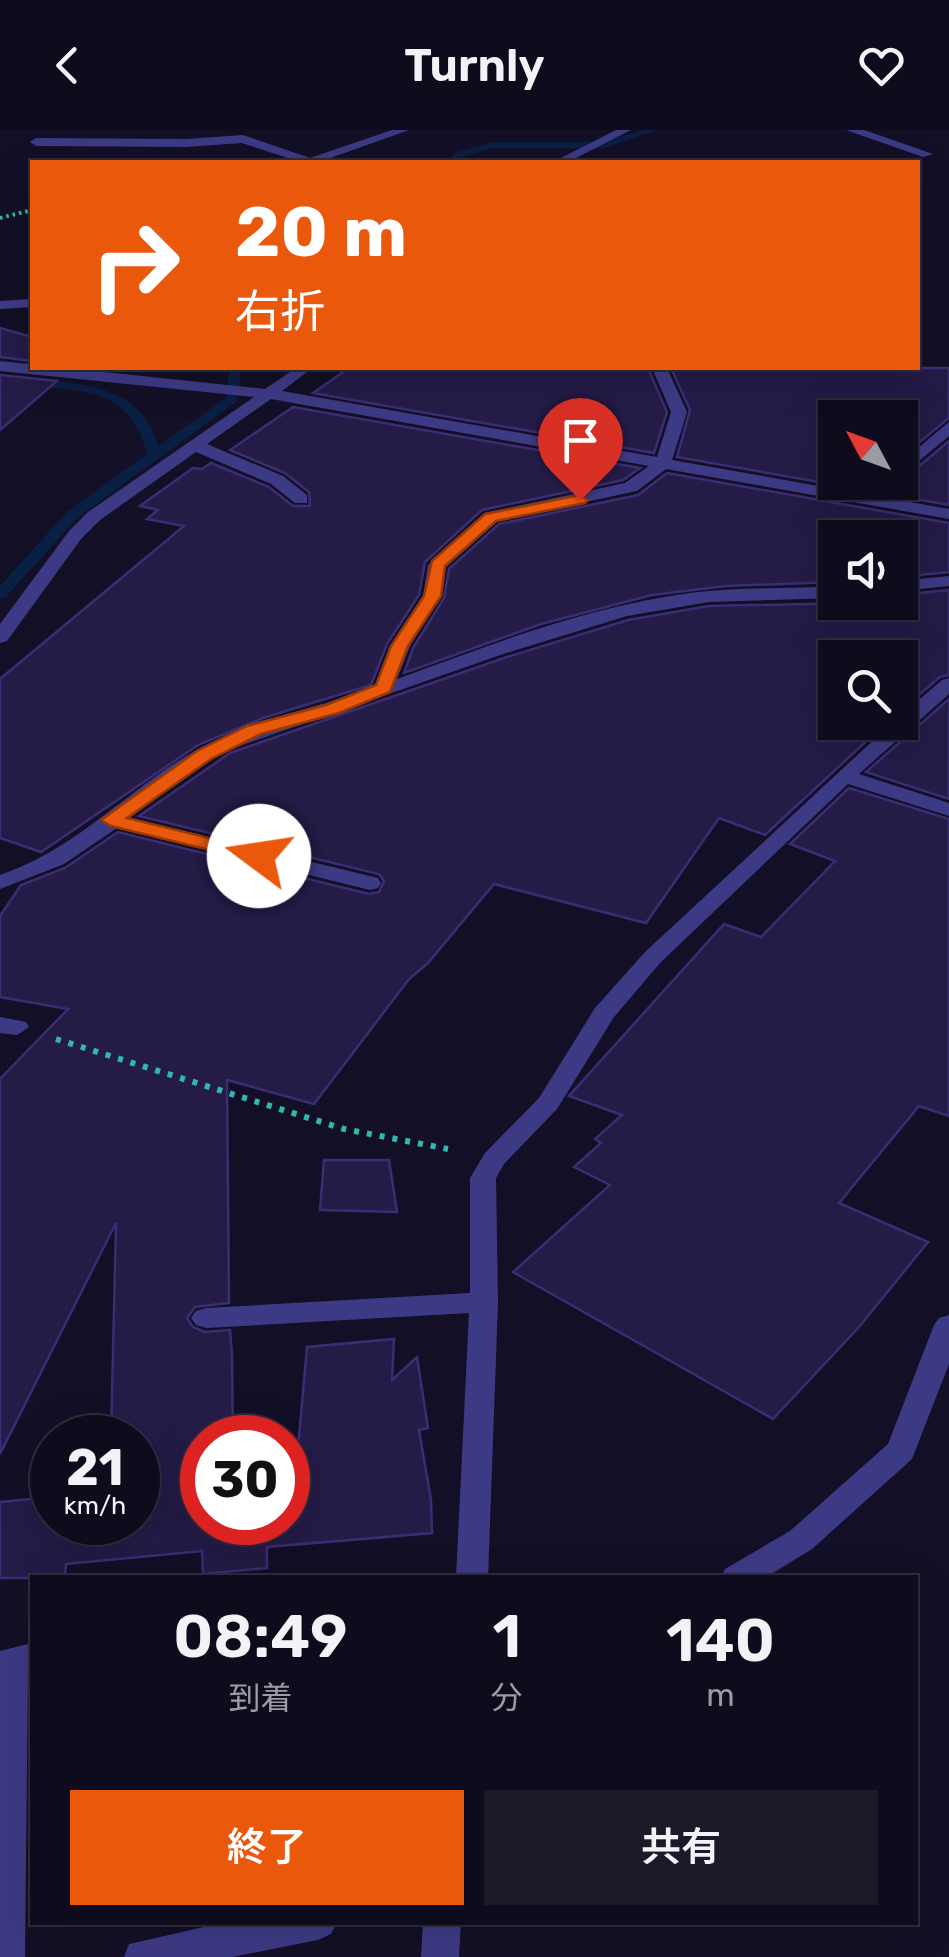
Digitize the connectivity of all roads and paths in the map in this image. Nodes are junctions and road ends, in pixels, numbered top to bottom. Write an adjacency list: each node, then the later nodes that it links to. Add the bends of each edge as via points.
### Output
1 (228, 130): 6 (street)
2 (404, 130): 8 (street)
3 (624, 130): 9 (street)
4 (852, 130): 10 (street, via 933,154)
5 (36, 136): 6 (street)
6 (243, 139): 7 (street)
7 (304, 160)
8 (316, 160)
9 (563, 160)
10 (906, 160)
11 (30, 210): 12 (path)
12 (0, 218)
13 (30, 303): 14 (street)
14 (0, 306)
15 (0, 366): 16 (street)
16 (30, 369)
17 (40, 370): 20 (street)
18 (301, 370): 20 (street)
19 (661, 370): 24 (street, via 679,412)
20 (264, 393): 22 (street); 24 (street)
21 (949, 427): 23 (street)
22 (197, 446): 26 (street, via 277,480); 32 (street, via 85,526)
23 (918, 455)
24 (663, 463): 25 (street); 34 (street, via 631,487 490,517 438,565 432,596 400,646)
25 (818, 490)
26 (300, 499)
27 (876, 500): 28 (street)
28 (949, 514)
29 (949, 581): 30 (street)
30 (918, 584)
31 (818, 593): 34 (street, via 672,601)
32 (0, 637)
33 (948, 687): 35 (street)
34 (384, 688): 37 (street, via 254,730 204,755)
35 (844, 776): 36 (street); 41 (street, via 652,957 604,1013 548,1103)
36 (949, 810)
37 (111, 820): 38 (street, via 45,868); 39 (street)
38 (0, 882)
39 (370, 883)
40 (8, 1026): 41 (path, via 344,1129)
41 (494, 1158): 42 (street, via 483,1178)
42 (484, 1302): 43 (street); 45 (street)
43 (206, 1318)
44 (949, 1325): 46 (street, via 901,1451 801,1540)
45 (472, 1575)
46 (743, 1575)
47 (30, 1657): 50 (street, via 11,1661)
48 (303, 1925): 51 (street)
49 (442, 1925): 52 (street)
50 (6, 1957)
51 (143, 1957)
52 (440, 1957)

